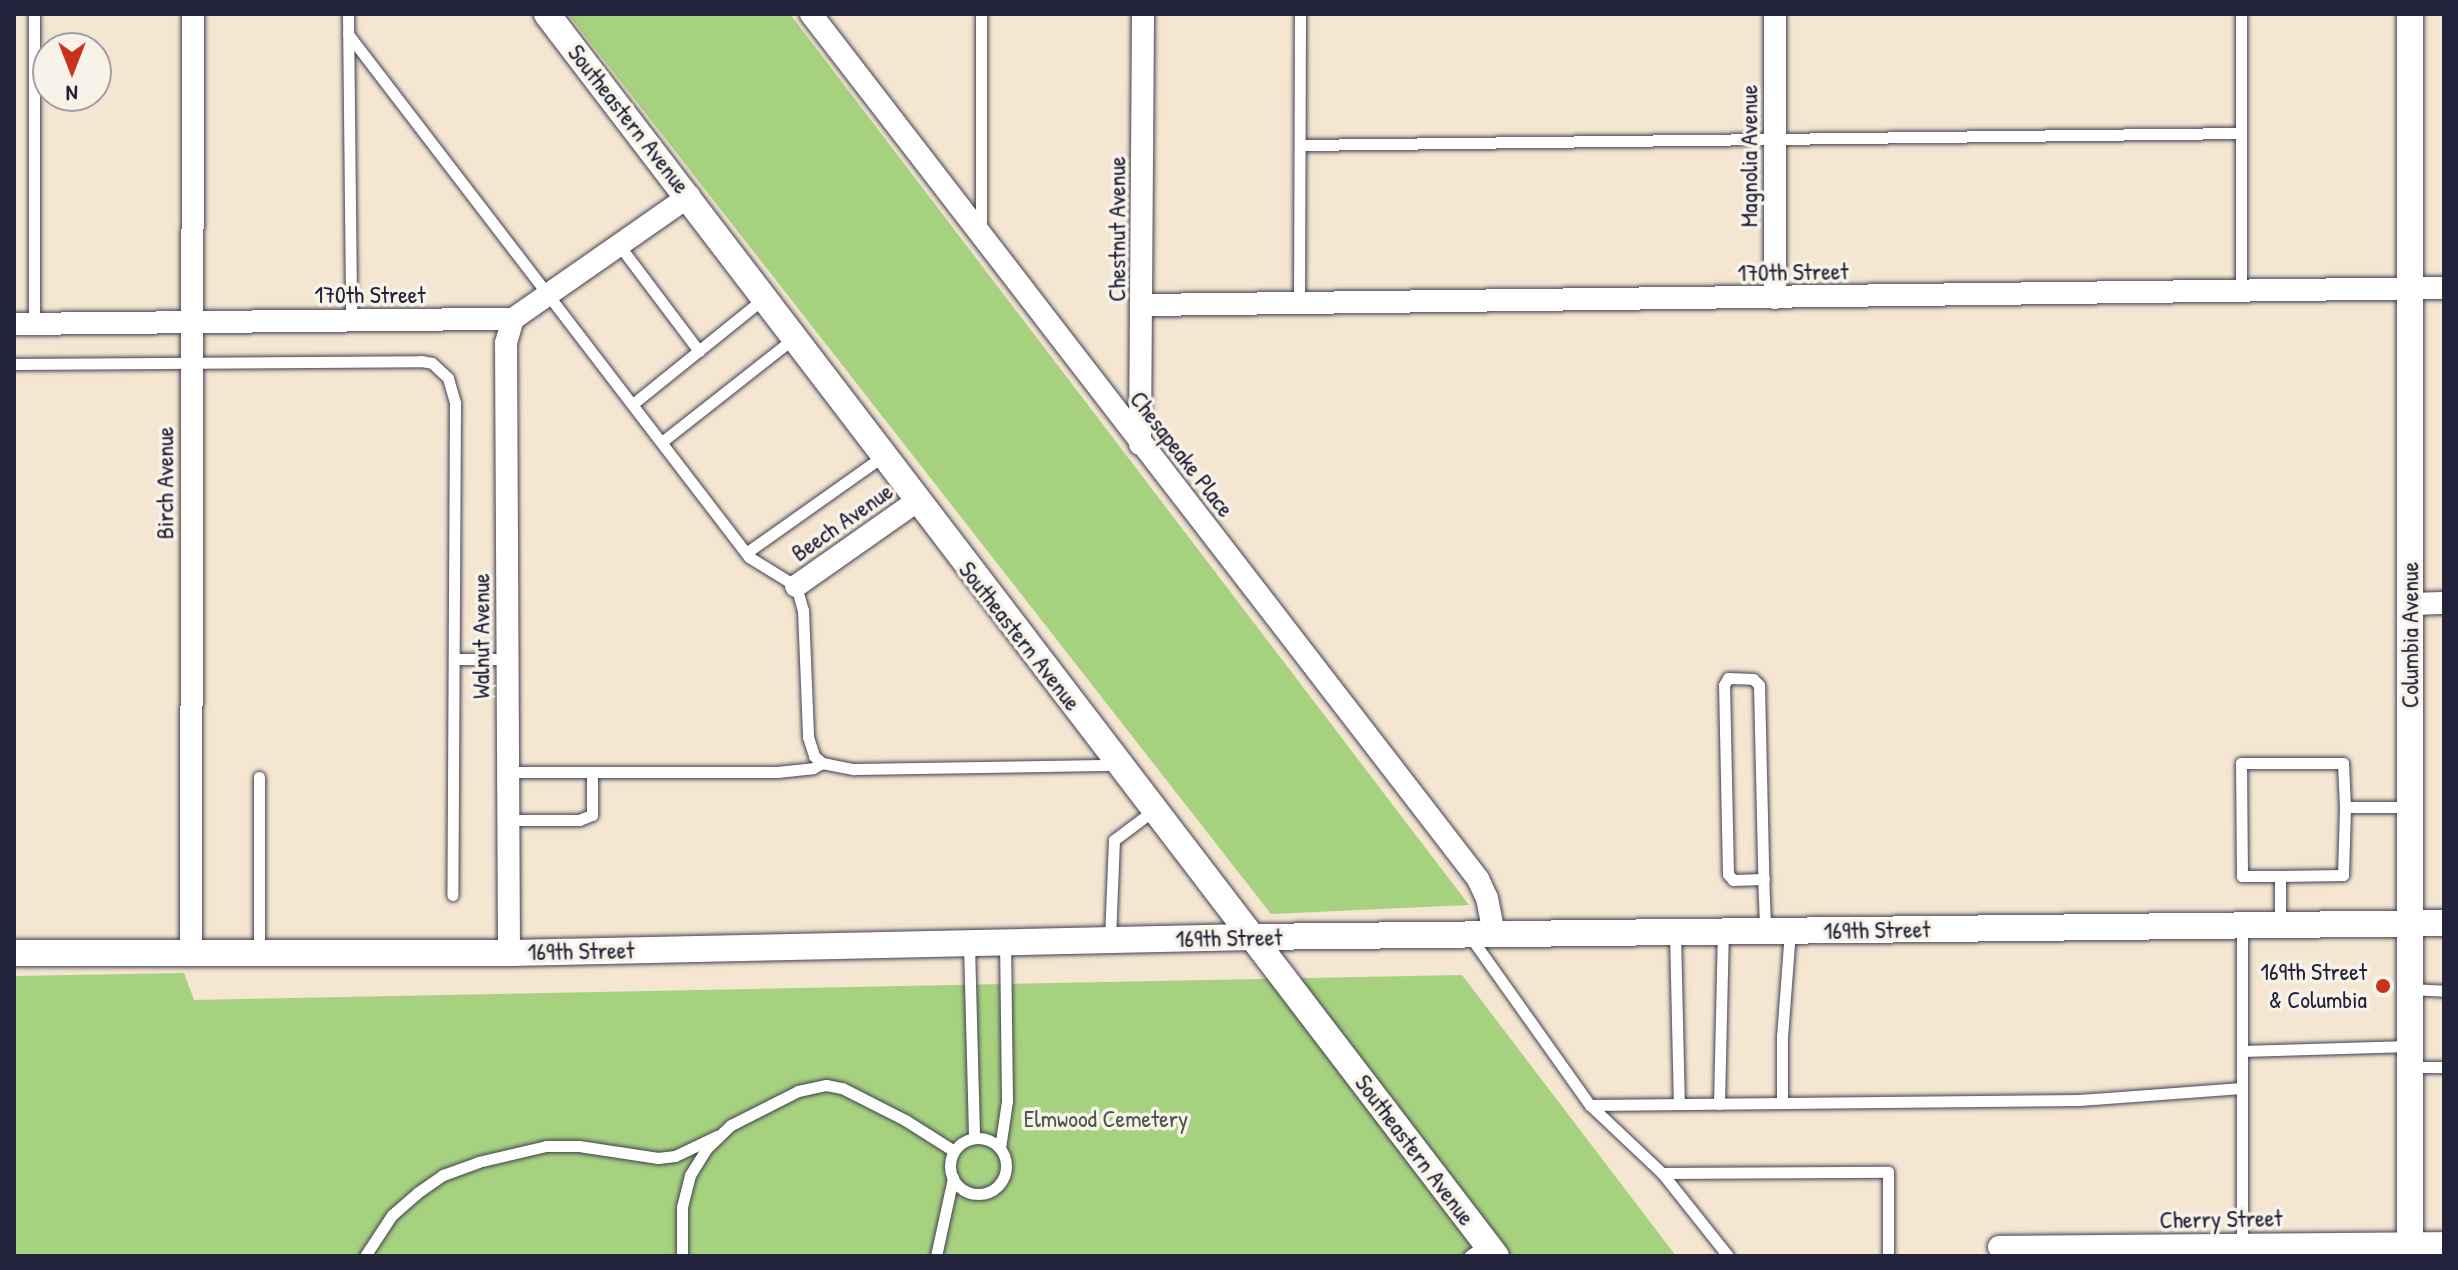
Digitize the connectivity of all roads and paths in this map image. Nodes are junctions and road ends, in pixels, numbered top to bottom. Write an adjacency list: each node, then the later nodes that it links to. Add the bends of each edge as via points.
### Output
1 (34, 14): 31 (lane)
2 (193, 14): 30 (street, Birch Avenue)
3 (348, 14): 13 (lane)
4 (547, 14): 17 (street, Southeastern Avenue)
5 (811, 14): 12 (street, Chesapeake Place)
6 (981, 14): 18 (lane)
7 (1143, 14): 27 (street, Chestnut Avenue)
8 (1300, 14): 16 (lane)
9 (1775, 14): 15 (street, Magnolia Avenue)
10 (2241, 14): 14 (lane)
11 (2410, 14): 20 (street, Columbia Avenue)
12 (826, 24): 18 (street, Chesapeake Place)
13 (348, 34): 23 (lane); 29 (lane)
14 (2241, 133): 15 (lane); 22 (lane)
15 (1775, 137): 16 (lane); 25 (street, Magnolia Avenue)
16 (1300, 145): 26 (lane)
17 (689, 196): 19 (street); 24 (street, Southeastern Avenue)
18 (981, 236): 38 (street, Chesapeake Place)
19 (619, 245): 23 (street); 33 (lane)
20 (2410, 288): 21 (street, 170th Street); 22 (street, 170th Street); 44 (street, Columbia Avenue)
21 (2444, 288)
22 (2241, 291): 25 (street, 170th Street)
23 (550, 293): 28 (street); 36 (lane)
24 (765, 298): 32 (street, Southeastern Avenue); 33 (lane)
25 (1775, 298): 26 (street, 170th Street)
26 (1299, 303): 27 (street, 170th Street)
27 (1143, 305): 38 (street, Chestnut Avenue)
28 (513, 319): 29 (street, 170th Street); 46 (street, Walnut Avenue, via 506,343)
29 (351, 321): 30 (street, 170th Street)
30 (192, 322): 31 (street, 170th Street); 34 (street, Birch Avenue)
31 (24, 324)
32 (795, 338): 37 (lane); 39 (street, Southeastern Avenue)
33 (699, 351): 36 (lane)
34 (192, 362): 35 (lane); 45 (lane, via 421,361 441,369 455,403); 72 (street, Birch Avenue)
35 (14, 364)
36 (634, 403): 37 (lane)
37 (663, 441): 41 (lane)
38 (1140, 444): 66 (street, Chesapeake Place, via 1478,879 1487,898)
39 (883, 456): 40 (street, Southeastern Avenue); 41 (lane)
40 (917, 501): 42 (street, Beech Avenue); 48 (street, Southeastern Avenue)
41 (746, 553): 42 (lane)
42 (796, 586): 47 (lane, via 803,610 808,737)
43 (2444, 603): 44 (street)
44 (2410, 604): 53 (street, Columbia Avenue)
45 (454, 659): 46 (lane); 58 (lane)
46 (508, 659): 49 (street, Walnut Avenue)
47 (822, 763): 48 (lane, via 854,769); 50 (lane, via 777,772)
48 (1120, 765): 54 (street, Southeastern Avenue)
49 (508, 772): 50 (lane); 55 (street, Walnut Avenue)
50 (592, 772): 55 (lane, via 592,815 579,820)
51 (259, 777): 73 (lane)
52 (2345, 807): 53 (lane); 56 (lane, via 2343,875); 56 (lane, via 2343,763 2241,763 2242,876)
53 (2410, 807): 59 (street, Columbia Avenue)
54 (1154, 810): 67 (street, Southeastern Avenue); 68 (lane, via 1114,840)
55 (509, 820): 74 (street, Walnut Avenue)
56 (2280, 876): 61 (lane)
57 (1764, 879): 57 (lane, via 1759,685 1753,679 1728,678 1728,874 1733,880); 64 (lane)
58 (452, 895)
59 (2410, 923): 60 (street, 169th Street); 61 (street, 169th Street); 75 (street, Columbia Avenue)
60 (2444, 923)
61 (2280, 925): 62 (street, 169th Street)
62 (2242, 926): 64 (street, 169th Street); 77 (lane)
63 (1723, 931): 64 (street, 169th Street); 65 (street, 169th Street); 83 (lane)
64 (1778, 931): 81 (lane)
65 (1675, 932): 66 (street, 169th Street); 82 (lane)
66 (1481, 934): 67 (street, 169th Street); 84 (lane)
67 (1252, 937): 68 (street, 169th Street); 95 (street, Southeastern Avenue)
68 (1110, 940): 69 (street, 169th Street)
69 (1005, 942): 70 (street, 169th Street); 87 (lane, via 1007,1101)
70 (969, 943): 74 (street, 169th Street); 86 (lane)
71 (14, 953): 72 (street, 169th Street)
72 (191, 953): 73 (street, 169th Street)
73 (259, 953): 74 (street, 169th Street)
74 (509, 953)
75 (2410, 989): 76 (lane); 78 (street, Columbia Avenue)
76 (2444, 991)
77 (2242, 1051): 78 (lane); 80 (lane)
78 (2410, 1057): 79 (lane); 93 (street, Columbia Avenue)
79 (2444, 1067)
80 (2242, 1088): 81 (lane, via 2079,1100); 94 (lane)
81 (1782, 1103): 83 (lane)
82 (1679, 1104): 83 (lane); 84 (lane)
83 (1719, 1104)
84 (1590, 1105): 89 (lane)
85 (717, 1136): 88 (lane, via 798,1091 826,1085 863,1097); 96 (lane, via 675,1156 658,1158 546,1146 478,1162 443,1175 417,1193 392,1215); 97 (lane, via 690,1175 682,1207)
86 (974, 1138): 87 (lane); 88 (lane)
87 (1000, 1148): 90 (lane, via 1006,1165 994,1189 966,1191)
88 (954, 1151): 90 (lane)
89 (1662, 1173): 99 (lane); 100 (lane, via 1888,1172)
90 (953, 1178): 98 (lane)
91 (2444, 1243): 93 (street, Cherry Street)
92 (1999, 1247): 94 (street, Cherry Street)
93 (2410, 1250): 94 (street, Cherry Street)
94 (2242, 1251)
95 (1484, 1252)
96 (365, 1256)
97 (682, 1256)
98 (936, 1256)
99 (1728, 1256)
100 (1888, 1256)

